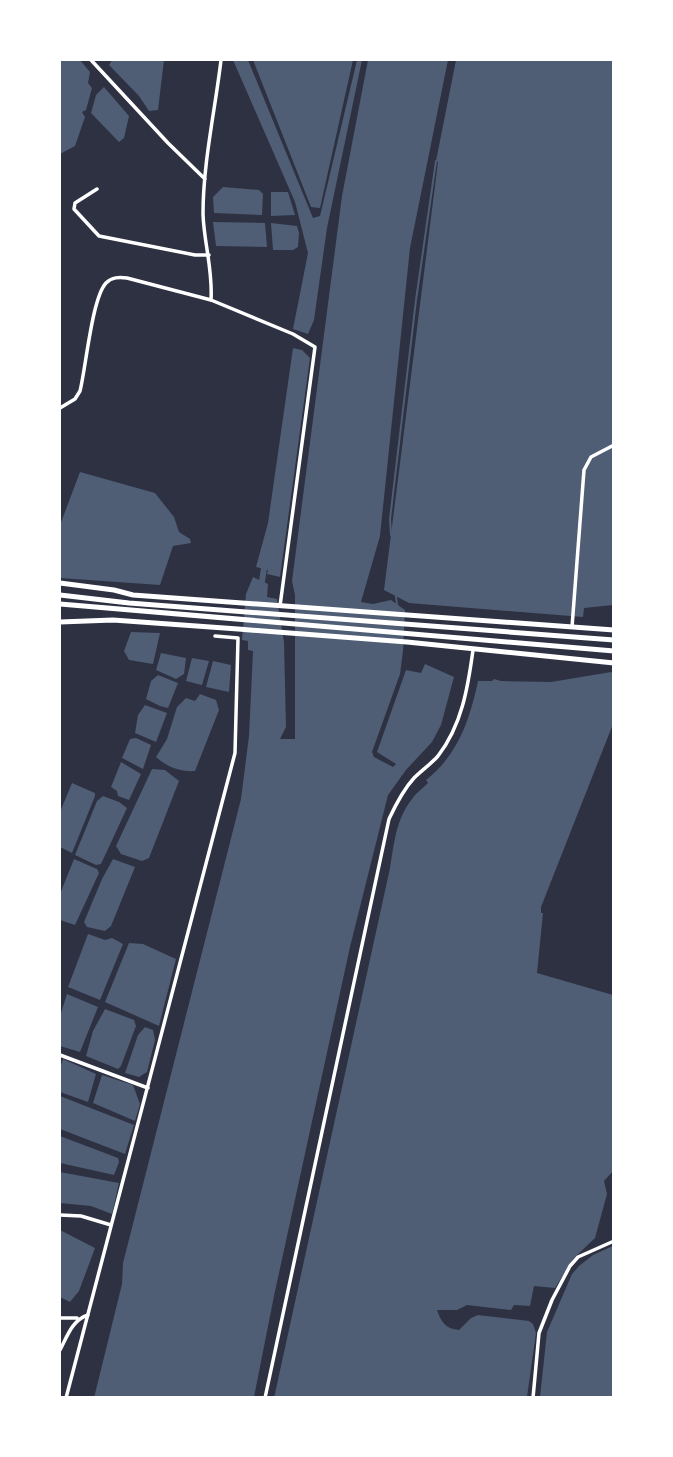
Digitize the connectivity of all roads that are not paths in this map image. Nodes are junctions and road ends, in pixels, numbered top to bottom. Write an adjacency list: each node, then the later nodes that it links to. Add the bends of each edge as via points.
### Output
1 (91, 60): 3 (street)
2 (221, 60): 3 (street)
3 (205, 179): 5 (street)
4 (97, 189): 5 (street, via 75,203 74,209 99,236)
5 (209, 255): 6 (street)
6 (211, 300): 7 (street, via 127,278 111,279 97,299 80,391); 12 (street, via 315,346)
7 (60, 408)
8 (610, 447): 14 (street, via 591,457 584,470)
9 (60, 583): 12 (main road, via 133,595)
10 (60, 595): 17 (main road)
11 (60, 604): 19 (main road)
12 (280, 606): 14 (main road)
13 (60, 622): 18 (main road, via 238,629)
14 (572, 627): 15 (main road)
15 (614, 630)
16 (215, 636): 22 (street, via 238,638 235,753)
17 (614, 640)
18 (473, 650): 20 (main road); 31 (street, via 464,701 452,733 436,759 414,778 389,819)
19 (614, 651)
20 (614, 663)
21 (60, 1055): 22 (street)
22 (148, 1088): 24 (street)
23 (60, 1215): 24 (street)
24 (111, 1225): 26 (street)
25 (614, 1241): 32 (street, via 578,1257 552,1300 539,1333)
26 (88, 1315): 28 (street); 30 (street)
27 (60, 1318): 28 (street)
28 (79, 1318): 29 (street)
29 (60, 1350)
30 (66, 1398)
31 (265, 1398)
32 (533, 1398)

